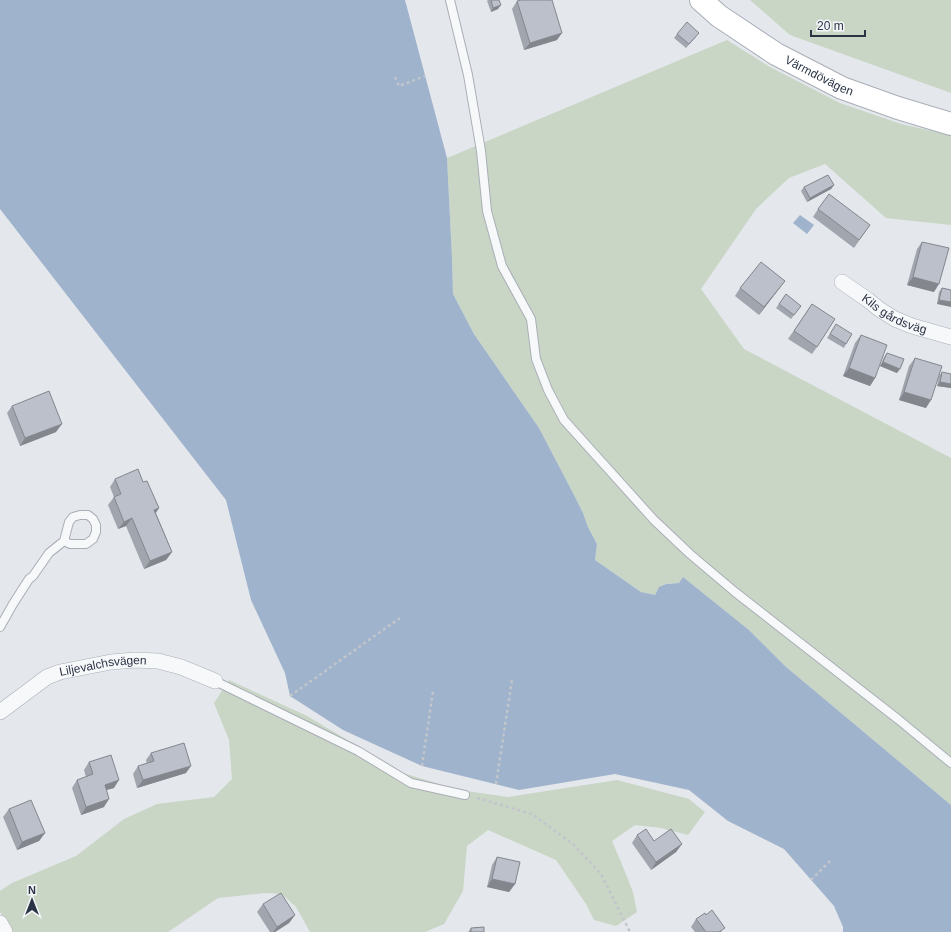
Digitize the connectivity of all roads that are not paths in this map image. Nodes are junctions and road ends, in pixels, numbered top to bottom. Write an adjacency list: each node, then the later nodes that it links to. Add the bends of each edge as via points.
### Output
1 (450, 0): 10 (lane, via 468,75 481,151 487,211 502,266 531,319 536,359 548,390 564,420 654,520 690,554)
2 (701, 0): 3 (main road, Värmdövägen, via 719,16 776,54 842,88)
3 (951, 124)
4 (842, 282): 5 (street, Kils gårdsväg, via 895,319)
5 (951, 337)
6 (64, 541): 6 (lane, via 73,517 80,514 93,519 96,524 93,539 86,544 70,544); 7 (lane, via 49,553 29,579)
7 (0, 627)
8 (215, 681): 9 (street, Liljevalchsvägen, via 158,661 111,662 47,677); 11 (lane, via 358,751 411,783)
9 (0, 712)
10 (951, 763)
11 (465, 795)
12 (0, 923): 13 (street)
13 (5, 932)

